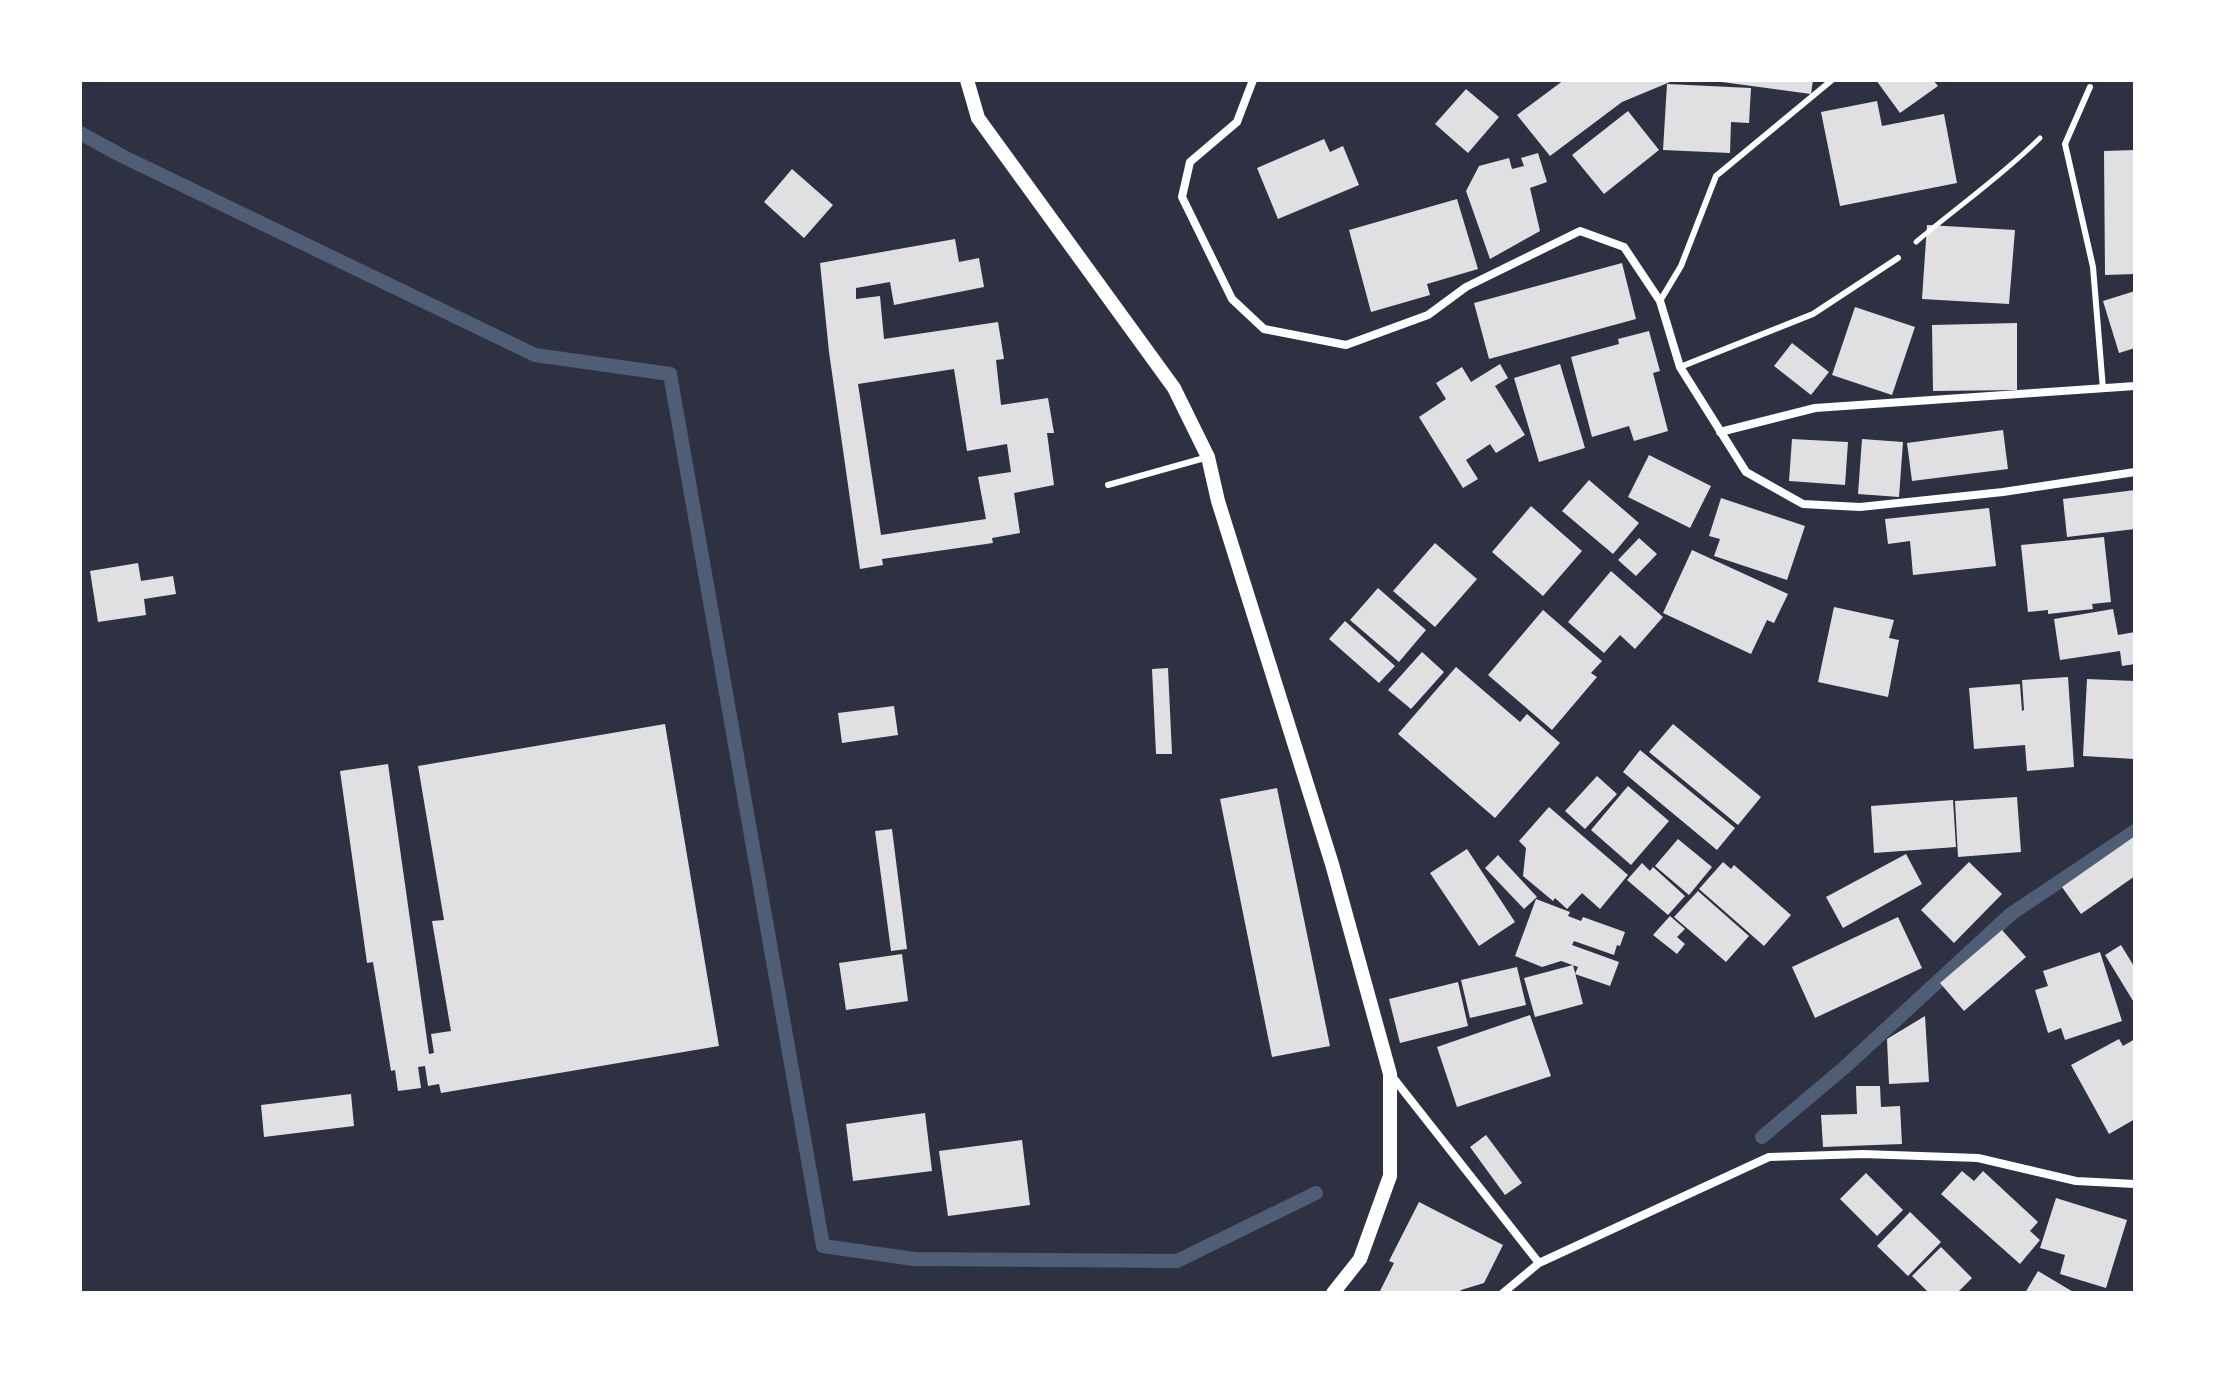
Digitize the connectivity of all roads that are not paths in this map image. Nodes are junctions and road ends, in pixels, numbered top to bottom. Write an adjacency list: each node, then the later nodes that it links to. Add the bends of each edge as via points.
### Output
1 (967, 80): 11 (street, via 978,118 1174,388)
2 (1253, 80): 6 (street, via 1237,122 1190,162 1182,197 1232,299 1264,329 1346,345 1428,315 1466,287 1580,231 1624,247)
3 (1832, 80): 6 (lane, via 1716,176 1681,266)
4 (2090, 87): 9 (lane, via 2065,144 2093,267)
5 (1898, 258): 7 (lane, via 1813,314)
6 (1660, 301): 7 (street)
7 (1680, 367): 10 (street)
8 (2135, 386): 9 (street)
9 (2103, 389): 10 (street, via 1815,408)
10 (1720, 432): 12 (street, via 1746,472 1803,504 1860,507)
11 (1208, 457): 13 (lane); 14 (street)
12 (2135, 472)
13 (1108, 485)
14 (1390, 1074): 16 (street); 17 (street, via 1390,1176 1360,1259)
15 (2135, 1184): 16 (street, via 2076,1181 1978,1158 1769,1157)
16 (1539, 1263): 18 (street)
17 (1333, 1293)
18 (1503, 1293)

